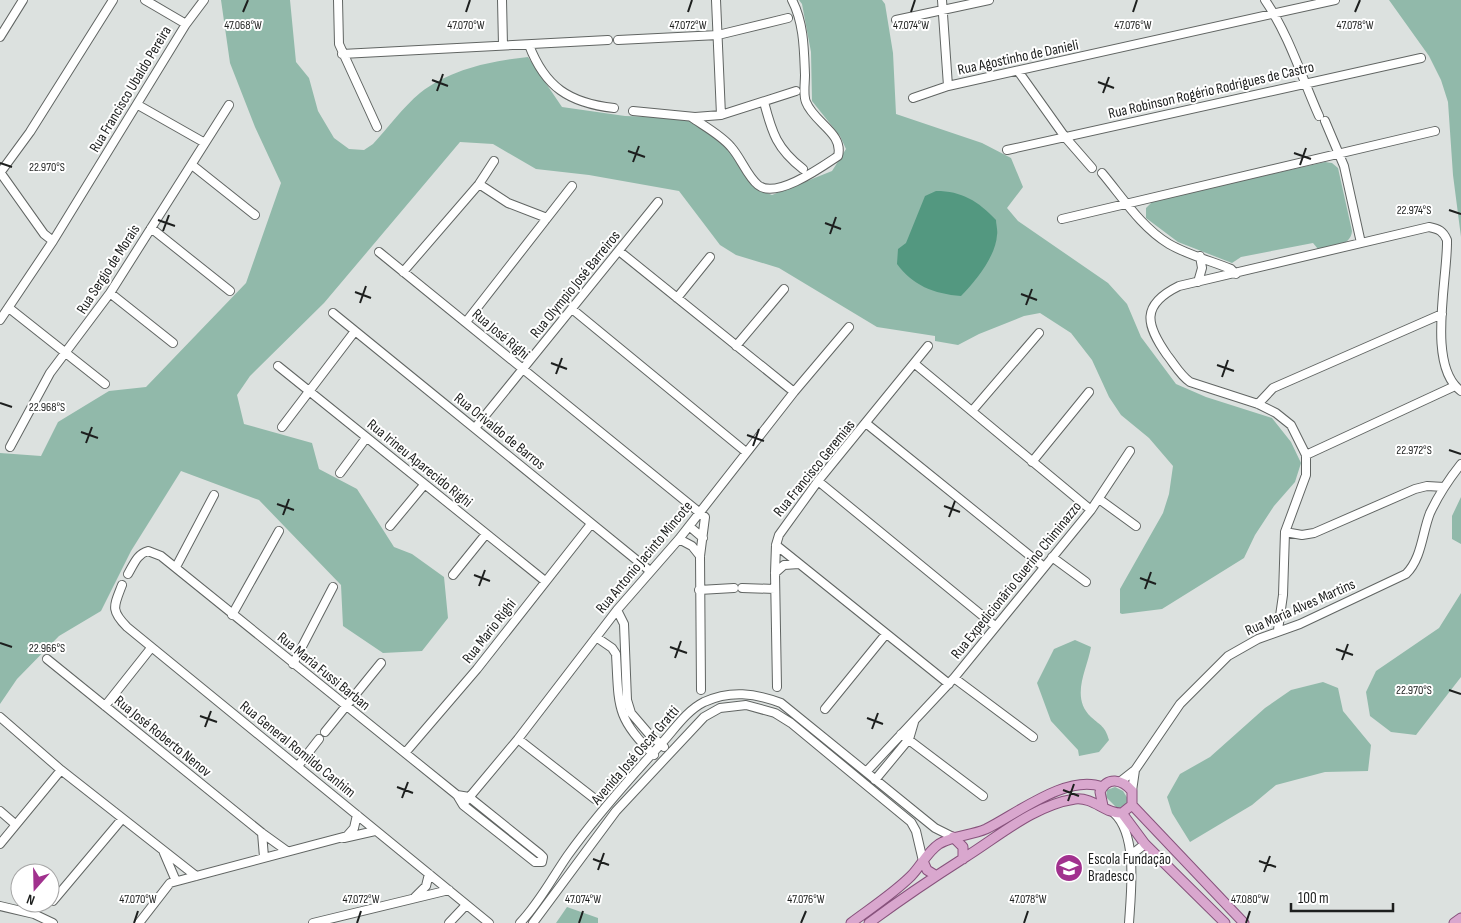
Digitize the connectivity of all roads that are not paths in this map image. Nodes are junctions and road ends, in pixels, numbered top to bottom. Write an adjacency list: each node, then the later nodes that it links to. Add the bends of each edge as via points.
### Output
1 (23, 0): 19 (street)
2 (113, 0): 48 (street, via 35,124)
3 (145, 0): 17 (street)
4 (204, 0): 17 (street, Rua Francisco Ubaldo Pereira)
5 (338, 0): 24 (street)
6 (502, 0): 22 (street)
7 (716, 0): 18 (street)
8 (792, 0): 37 (street, via 800,15 806,101 814,118 837,138 840,146 838,156 804,178 764,189 757,185 731,146)
9 (942, 0): 13 (street)
10 (989, 0): 13 (street)
11 (1265, 0): 14 (street)
12 (1335, 0): 14 (street, Rua Agostinho de Danieli)
13 (942, 11): 16 (street); 28 (street)
14 (1274, 14): 26 (street, Rua Agostinho de Danieli); 27 (street)
15 (788, 18): 18 (street)
16 (896, 20)
17 (186, 24): 32 (street, Rua Francisco Ubaldo Pereira)
18 (718, 35): 21 (street); 36 (street)
19 (0, 37)
20 (608, 40): 23 (street)
21 (618, 40)
22 (503, 45): 23 (street); 24 (street)
23 (529, 45): 34 (street, via 537,66 555,87 580,102)
24 (342, 54): 38 (street)
25 (1421, 58): 27 (street, Rua Robinson Rogério Rodrigues de Castro)
26 (1018, 71): 28 (street, Rua Agostinho de Danieli); 40 (street)
27 (1304, 83): 40 (street, Rua Robinson Rogério Rodrigues de Castro); 43 (street)
28 (948, 86): 30 (street, Rua Agostinho de Danieli)
29 (796, 91): 31 (street)
30 (913, 98)
31 (764, 102): 36 (street); 47 (street, via 773,135 788,158)
32 (138, 105): 41 (street); 58 (street, Rua Francisco Ubaldo Pereira)
33 (229, 105): 41 (street, Rua Sergio de Morais)
34 (614, 108)
35 (633, 111): 37 (street)
36 (721, 116): 37 (street)
37 (691, 117)
38 (377, 127)
39 (1435, 131): 43 (street)
40 (1065, 137): 42 (street, Rua Robinson Rogério Rodrigues de Castro); 46 (street)
41 (205, 143): 45 (street, Rua Sergio de Morais)
42 (1007, 150)
43 (1340, 154): 53 (street); 59 (street)
44 (494, 161): 50 (street)
45 (192, 165): 54 (street); 57 (street, Rua Sergio de Morais)
46 (1092, 168)
47 (803, 170)
48 (0, 172): 58 (street, via 44,234)
49 (1102, 173): 53 (street)
50 (479, 184): 55 (street, via 508,202); 64 (street)
51 (572, 186): 55 (street)
52 (658, 202): 60 (street, Rua Olympio José Barreiros)
53 (1127, 204): 56 (street); 62 (street, via 1160,237 1179,249)
54 (255, 215)
55 (547, 218): 76 (street)
56 (1062, 219)
57 (151, 228): 68 (street); 69 (street, Rua Sergio de Morais)
58 (53, 241): 71 (street, Rua Francisco Ubaldo Pereira)
59 (1361, 243): 65 (street); 74 (street, via 1429,228 1444,233 1448,249)
60 (619, 251): 70 (street); 72 (street, Rua Olympio José Barreiros)
61 (379, 252): 64 (street, Rua José Righi)
62 (1200, 256): 65 (street); 66 (street, via 1202,268)
63 (710, 257): 70 (street)
64 (403, 272): 76 (street, Rua José Righi)
65 (1236, 274): 66 (street)
66 (1198, 282): 92 (street, via 1179,286 1160,298 1151,316 1152,333 1182,376 1190,382)
67 (784, 289): 81 (street)
68 (230, 291)
69 (110, 293): 80 (street); 83 (street, Rua Sergio de Morais)
70 (677, 298): 81 (street)
71 (9, 308): 75 (street, Rua Francisco Ubaldo Pereira); 83 (street)
72 (572, 309): 86 (street, Rua Olympio José Barreiros); 100 (street)
73 (333, 312): 78 (street, Rua Orivaldo de Barros)
74 (1442, 314): 88 (street, via 1443,356 1446,369); 92 (street, via 1273,388)
75 (0, 320)
76 (466, 322): 86 (street, Rua José Righi)
77 (849, 327): 90 (street, Rua Antonio Jacinto Mincote)
78 (355, 332): 89 (street); 96 (street, Rua Orivaldo de Barros)
79 (1039, 333): 93 (street)
80 (174, 343)
81 (736, 346): 90 (street)
82 (928, 346): 84 (street, Rua Francisco Geremias)
83 (66, 353): 87 (street); 98 (street, Rua Sergio de Morais, via 36,396)
84 (915, 364): 93 (street); 94 (street, Rua Francisco Geremias)
85 (278, 366): 89 (street, Rua Irineu Aparecido Righi)
86 (524, 370): 96 (street, Rua Olympio José Barreiros); 111 (street, Rua José Righi)
87 (105, 384)
88 (1458, 388): 101 (street)
89 (311, 391): 95 (street); 97 (street, Rua Irineu Aparecido Righi)
90 (794, 392): 100 (street, Rua Antonio Jacinto Mincote)
91 (1089, 392): 102 (street)
92 (1258, 404): 101 (street, via 1291,425)
93 (972, 411): 102 (street)
94 (867, 424): 105 (street, Rua Francisco Geremias); 126 (street)
95 (282, 427)
96 (475, 428): 112 (street, Rua Orivaldo de Barros)
97 (366, 438): 104 (street); 106 (street, Rua Irineu Aparecido Righi)
98 (10, 447)
99 (1130, 451): 109 (street, Rua Expedicionãrio Guerino Chiminazzo)
100 (746, 452): 111 (street, Rua Antonio Jacinto Mincote)
101 (1306, 455): 117 (street, via 1306,475)
102 (1032, 462): 110 (street)
103 (1461, 464): 107 (street, Rua Maria Alves Martins)
104 (340, 472)
105 (818, 481): 121 (street, Rua Francisco Geremias, via 786,524); 139 (street)
106 (424, 484): 113 (street); 118 (street, Rua Irineu Aparecido Righi)
107 (1444, 487): 117 (street, via 1415,488 1314,533 1302,536); 140 (street, Rua Maria Alves Martins, via 1430,514 1413,568 1300,624)
108 (214, 495): 125 (street)
109 (1099, 498): 110 (street, Rua Expedicionãrio Guerino Chiminazzo); 115 (street)
110 (1091, 510): 123 (street, Rua Expedicionãrio Guerino Chiminazzo)
111 (700, 512): 114 (street, Rua Antonio Jacinto Mincote); 119 (street, via 706,521)
112 (591, 524): 127 (street, Rua Orivaldo de Barros); 131 (street, Rua Mario Righi)
113 (390, 526)
114 (689, 526): 119 (street); 120 (street, Rua Antonio Jacinto Mincote)
115 (1136, 526)
116 (279, 531): 138 (street)
117 (1285, 532): 140 (street)
118 (486, 534): 130 (street); 131 (street, Rua Irineu Aparecido Righi)
119 (703, 538): 122 (street)
120 (679, 539): 122 (street, via 692,546); 127 (street, Rua Antonio Jacinto Mincote)
121 (776, 545): 124 (street); 128 (street, Rua Francisco Geremias)
122 (700, 556): 136 (street)
123 (1052, 557): 126 (street, Rua Expedicionãrio Guerino Chiminazzo); 132 (street)
124 (799, 564): 128 (street, via 784,566); 141 (street)
125 (176, 567): 129 (street, via 148,550 137,557); 138 (street, Rua Maria Fussi Barban)
126 (1044, 568): 139 (street, Rua Expedicionãrio Guerino Chiminazzo)
127 (650, 571): 137 (street, Rua Antonio Jacinto Mincote)
128 (775, 573): 135 (street, Rua Francisco Geremias)
129 (128, 574)
130 (452, 575)
131 (545, 581): 163 (street, Rua Mario Righi, via 477,669)
132 (1086, 582)
133 (122, 585): 143 (street, Rua General Romildo Canhim, via 114,608 116,615)
134 (333, 588): 146 (street)
135 (775, 589): 136 (street); 148 (street, Rua Francisco Geremias)
136 (700, 590): 149 (street)
137 (616, 610): 142 (street, Rua Antonio Jacinto Mincote); 161 (street, via 624,624 627,700 631,713)
138 (232, 615): 146 (street, Rua Maria Fussi Barban)
139 (996, 626): 147 (street, Rua Expedicionãrio Guerino Chiminazzo)
140 (1278, 630): 168 (street, Rua Maria Alves Martins, via 1228,656 1215,667 1180,704)
141 (886, 634): 147 (street); 152 (street)
142 (596, 637): 159 (street, Rua Antonio Jacinto Mincote); 164 (street, via 616,654 618,700 627,727)
143 (151, 648): 150 (street); 166 (street, Rua General Romildo Canhim)
144 (47, 659): 150 (street, Rua José Roberto Nenov)
145 (382, 663): 151 (street)
146 (292, 664): 151 (street, Rua Maria Fussi Barban)
147 (951, 681): 154 (street, Rua Expedicionãrio Guerino Chiminazzo); 157 (street)
148 (777, 687)
149 (701, 690)
150 (105, 706): 187 (street, Rua José Roberto Nenov)
151 (346, 707): 155 (street); 163 (street, Rua Maria Fussi Barban)
152 (825, 709)
153 (0, 717): 167 (street)
154 (915, 720): 156 (street, Rua Expedicionãrio Guerino Chiminazzo); 160 (street, Rua Expedicionãrio Guerino Chiminazzo)
155 (325, 732)
156 (901, 734): 160 (street); 169 (street, Rua Expedicionãrio Guerino Chiminazzo)
157 (1033, 737)
158 (319, 739): 166 (street)
159 (518, 739): 176 (street, Rua Antonio Jacinto Mincote); 177 (street)
160 (909, 740): 170 (street); 175 (street)
161 (661, 744): 162 (street); 164 (street, Avenida José Oscar Gratti); 169 (street, Avenida José Oscar Gratti, via 702,703 720,696 753,694 781,703 796,713)
162 (670, 752): 165 (street, Avenida José Oscar Gratti); 197 (street, Avenida José Oscar Gratti, via 704,717 720,708 746,705 775,713 911,822)
163 (405, 753): 174 (street, Rua Maria Fussi Barban)
164 (652, 754): 165 (street); 213 (street, Avenida José Oscar Gratti, via 568,855 542,898)
165 (660, 761): 214 (street, Avenida José Oscar Gratti, via 616,811)
166 (298, 766): 183 (street, Rua General Romildo Canhim)
167 (61, 770): 184 (street); 185 (street)
168 (1135, 770): 171 (street, Rua Maria Alves Martins); 173 (street, Rua Maria Alves Martins)
169 (866, 772): 170 (street, Avenida José Oscar Gratti)
170 (875, 780): 188 (street, Avenida José Oscar Gratti, via 936,828)
171 (1121, 781): 172 (main road, via 1110,781); 173 (main road)
172 (1102, 787): 180 (main road, via 1099,797); 188 (main road, via 1087,785 1063,790 980,832)
173 (1132, 791): 179 (main road)
174 (457, 795): 176 (street, Rua Maria Fussi Barban); 178 (street, Rua Maria Fussi Barban)
175 (983, 796)
176 (469, 797): 178 (street, Rua Antonio Jacinto Mincote); 178 (street, via 540,854 542,862 536,862)
177 (595, 799)
178 (463, 805)
179 (1132, 805): 182 (main road); 219 (main road)
180 (1103, 806): 182 (main road); 196 (main road, via 1076,799 1046,809 1016,823)
181 (0, 811): 185 (street)
182 (1118, 813): 191 (main road); 194 (street)
183 (357, 815): 186 (street, Rua General Romildo Canhim); 189 (street, via 351,832)
184 (122, 819): 192 (street); 203 (street)
185 (15, 824): 190 (street)
186 (375, 831): 189 (street); 198 (street, Rua General Romildo Canhim)
187 (262, 834): 193 (street, Rua José Roberto Nenov); 195 (street)
188 (953, 837): 196 (main road, via 963,847); 197 (main road, via 932,849)
189 (335, 840): 193 (street)
190 (0, 844)
191 (1145, 844): 194 (street); 218 (main road)
192 (163, 851): 200 (street); 201 (street)
193 (287, 851): 195 (street)
194 (1131, 854): 217 (street)
195 (264, 857): 200 (street)
196 (963, 859): 199 (main road)
197 (923, 861): 199 (main road, via 927,870); 215 (main road, via 910,877)
198 (429, 874): 202 (street, Rua General Romildo Canhim); 204 (street, via 426,886)
199 (935, 875): 216 (main road)
200 (196, 876): 201 (street)
201 (176, 881): 208 (street, via 165,887)
202 (449, 890): 204 (street); 205 (street, Rua General Romildo Canhim)
203 (60, 893)
204 (415, 897): 210 (street)
205 (466, 904): 211 (street); 212 (street, Rua General Romildo Canhim)
206 (0, 906): 209 (street, via 34,914)
207 (1461, 918): 220 (main road)
208 (140, 922)
209 (53, 923)
210 (312, 923)
211 (449, 923)
212 (489, 923)
213 (520, 923)
214 (533, 923)
215 (851, 923)
216 (868, 923)
217 (1128, 923)
218 (1226, 923)
219 (1244, 923)
220 (1454, 923)

